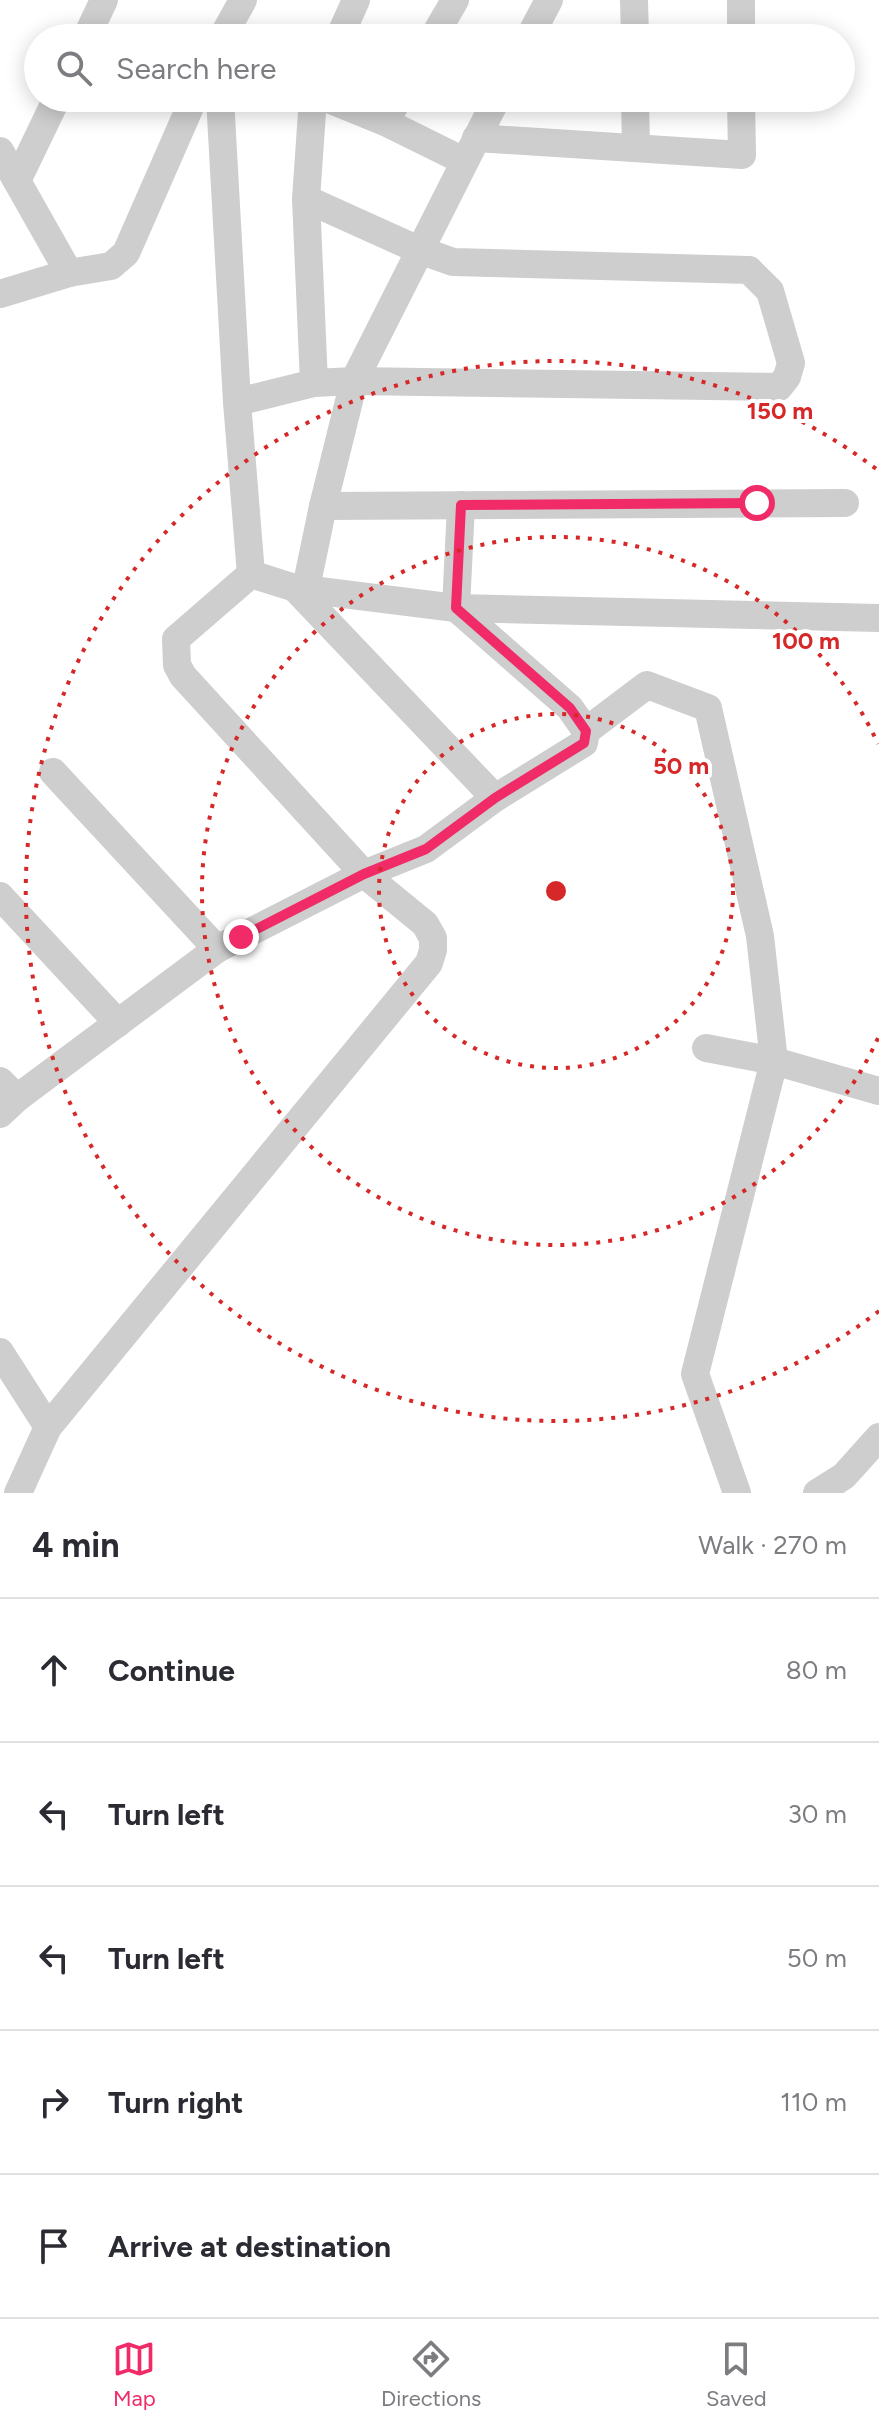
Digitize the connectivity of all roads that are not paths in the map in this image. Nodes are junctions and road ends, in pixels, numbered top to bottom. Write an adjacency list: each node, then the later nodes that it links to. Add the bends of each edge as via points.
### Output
1 (104, 0): 8 (street)
2 (243, 0): 9 (street)
3 (356, 0): 10 (street)
4 (455, 0): 11 (street)
5 (549, 0): 12 (street)
6 (634, 0): 13 (street)
7 (741, 0): 14 (street)
8 (93, 24)
9 (230, 24)
10 (345, 24)
11 (441, 24)
12 (536, 24)
13 (635, 24)
14 (741, 24)
15 (50, 112): 26 (street)
16 (188, 112): 29 (street, via 126,253 111,266)
17 (221, 112): 33 (street)
18 (312, 112): 27 (street)
19 (396, 112): 24 (street)
20 (490, 112): 24 (street)
21 (635, 112): 23 (street)
22 (741, 112): 23 (street, via 742,155)
23 (636, 148): 24 (street)
24 (470, 150): 28 (street)
25 (0, 151): 26 (street)
26 (17, 181): 29 (street)
27 (306, 199): 28 (street); 32 (street)
28 (419, 250): 31 (street); 31 (street, via 453,262 749,270 770,291 791,363 787,377 779,387)
29 (69, 273): 30 (street)
30 (0, 294)
31 (354, 381): 32 (street); 36 (street)
32 (314, 383): 33 (street)
33 (237, 402): 37 (street)
34 (845, 503): 35 (street)
35 (461, 505): 36 (street); 39 (street)
36 (323, 506): 38 (street)
37 (251, 574): 38 (street); 44 (street, via 176,639 177,665)
38 (300, 588): 39 (street); 43 (street)
39 (456, 608): 40 (street); 41 (street, via 570,708)
40 (879, 618)
41 (586, 731): 43 (street, via 584,743); 49 (street, via 647,685 708,708 760,936)
42 (53, 772): 46 (street)
43 (495, 798): 44 (street, via 426,849)
44 (364, 874): 46 (street); 53 (street, via 425,924 433,938 429,963)
45 (0, 896): 47 (street)
46 (217, 949): 47 (street)
47 (118, 1023): 51 (street)
48 (706, 1048): 49 (street)
49 (774, 1061): 50 (street); 56 (street, via 695,1374)
50 (879, 1091)
51 (6, 1098)
52 (0, 1352): 53 (street)
53 (48, 1427): 55 (street)
54 (879, 1437): 57 (street, via 844,1476)
55 (18, 1493)
56 (737, 1493)
57 (817, 1493)

